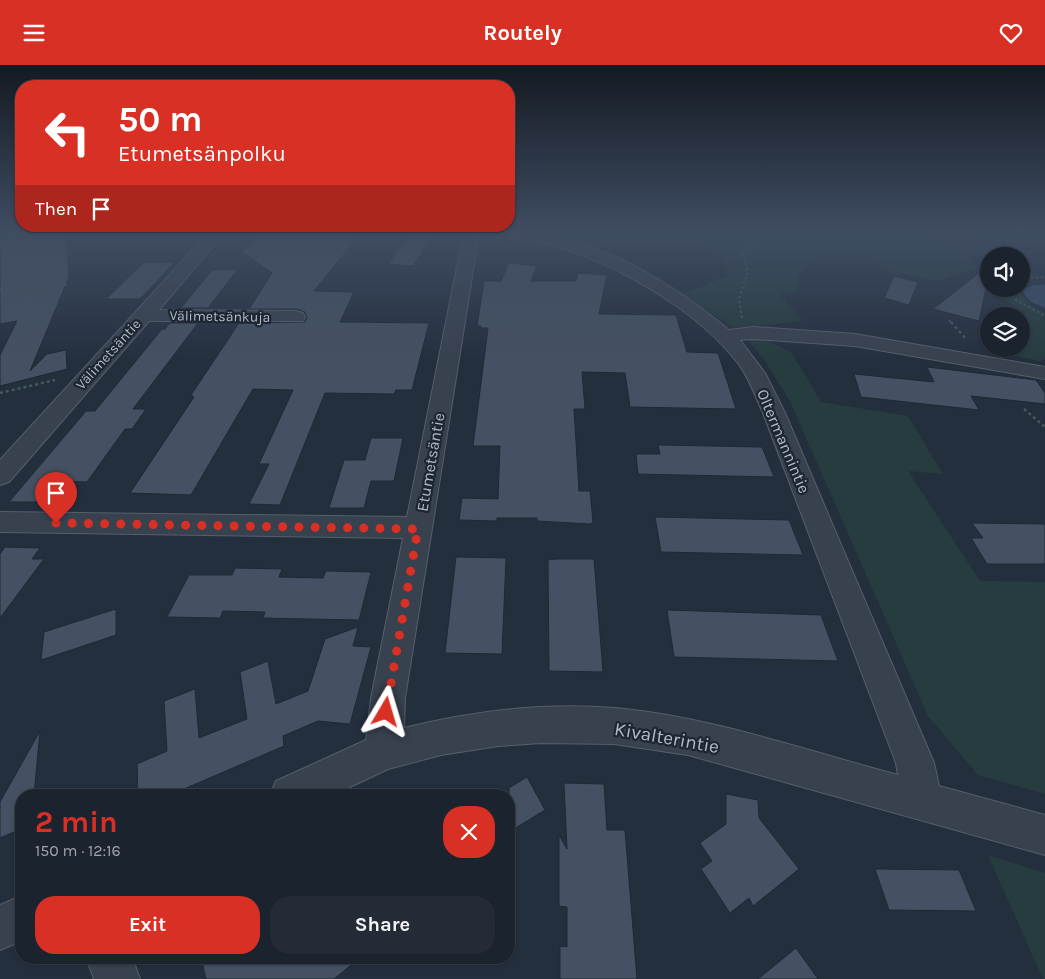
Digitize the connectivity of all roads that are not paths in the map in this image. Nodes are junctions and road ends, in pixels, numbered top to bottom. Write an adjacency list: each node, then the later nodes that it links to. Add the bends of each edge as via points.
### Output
1 (179, 275): 4 (street, Välimetsäntie)
2 (464, 275): 10 (street, Etumetsäntie)
3 (632, 275): 6 (street, Oltermannintie)
4 (143, 315): 5 (street, Välimetsänkuja); 8 (street, Välimetsäntie)
5 (296, 317)
6 (731, 335): 7 (street, via 753,333 855,340); 13 (street, Oltermannintie, via 774,413 915,763)
7 (1045, 373)
8 (0, 476)
9 (0, 522): 10 (street)
10 (418, 529): 11 (street, Etumetsäntie, via 388,698)
11 (384, 751): 12 (street, Kivalterintie); 13 (street, Kivalterintie, via 498,728 614,726 688,737)
12 (303, 789)
13 (923, 801): 14 (street, Kivalterintie)
14 (1045, 835)
15 (15, 921): 16 (street)
16 (0, 928)
17 (112, 964): 18 (street)
18 (117, 979)

